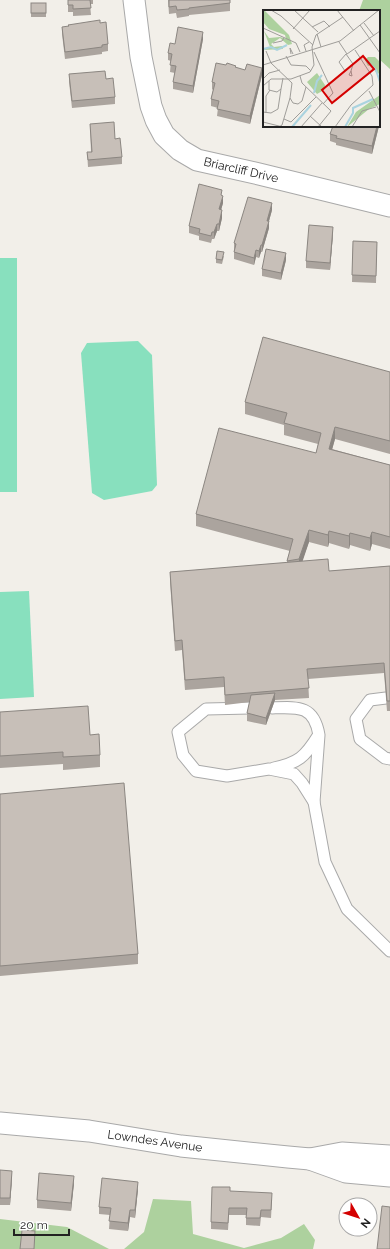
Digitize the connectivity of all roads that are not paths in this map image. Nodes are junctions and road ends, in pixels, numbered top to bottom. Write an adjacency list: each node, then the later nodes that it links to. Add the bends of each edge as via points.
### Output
1 (134, 0): 2 (street, Briarcliff Drive, via 141,57 151,106 164,135 180,150 198,160)
2 (390, 206)
3 (386, 698): 7 (lane, via 370,700 356,719 360,739)
4 (250, 708): 8 (lane, via 206,709 178,732 183,755 196,771 227,776)
5 (272, 708): 6 (lane, via 299,707 312,715)
6 (319, 735): 8 (lane, via 304,757 287,766); 9 (lane)
7 (390, 759)
8 (270, 769): 9 (lane, via 294,774)
9 (314, 802): 10 (lane, via 325,862 347,909)
10 (390, 951)
11 (0, 1124): 13 (street, Lowndes Avenue, via 89,1131 181,1146)
12 (390, 1156): 13 (street, Lowndes Avenue, via 342,1154)
13 (310, 1159): 14 (street, Lowndes Avenue, via 346,1172)
14 (390, 1176)

